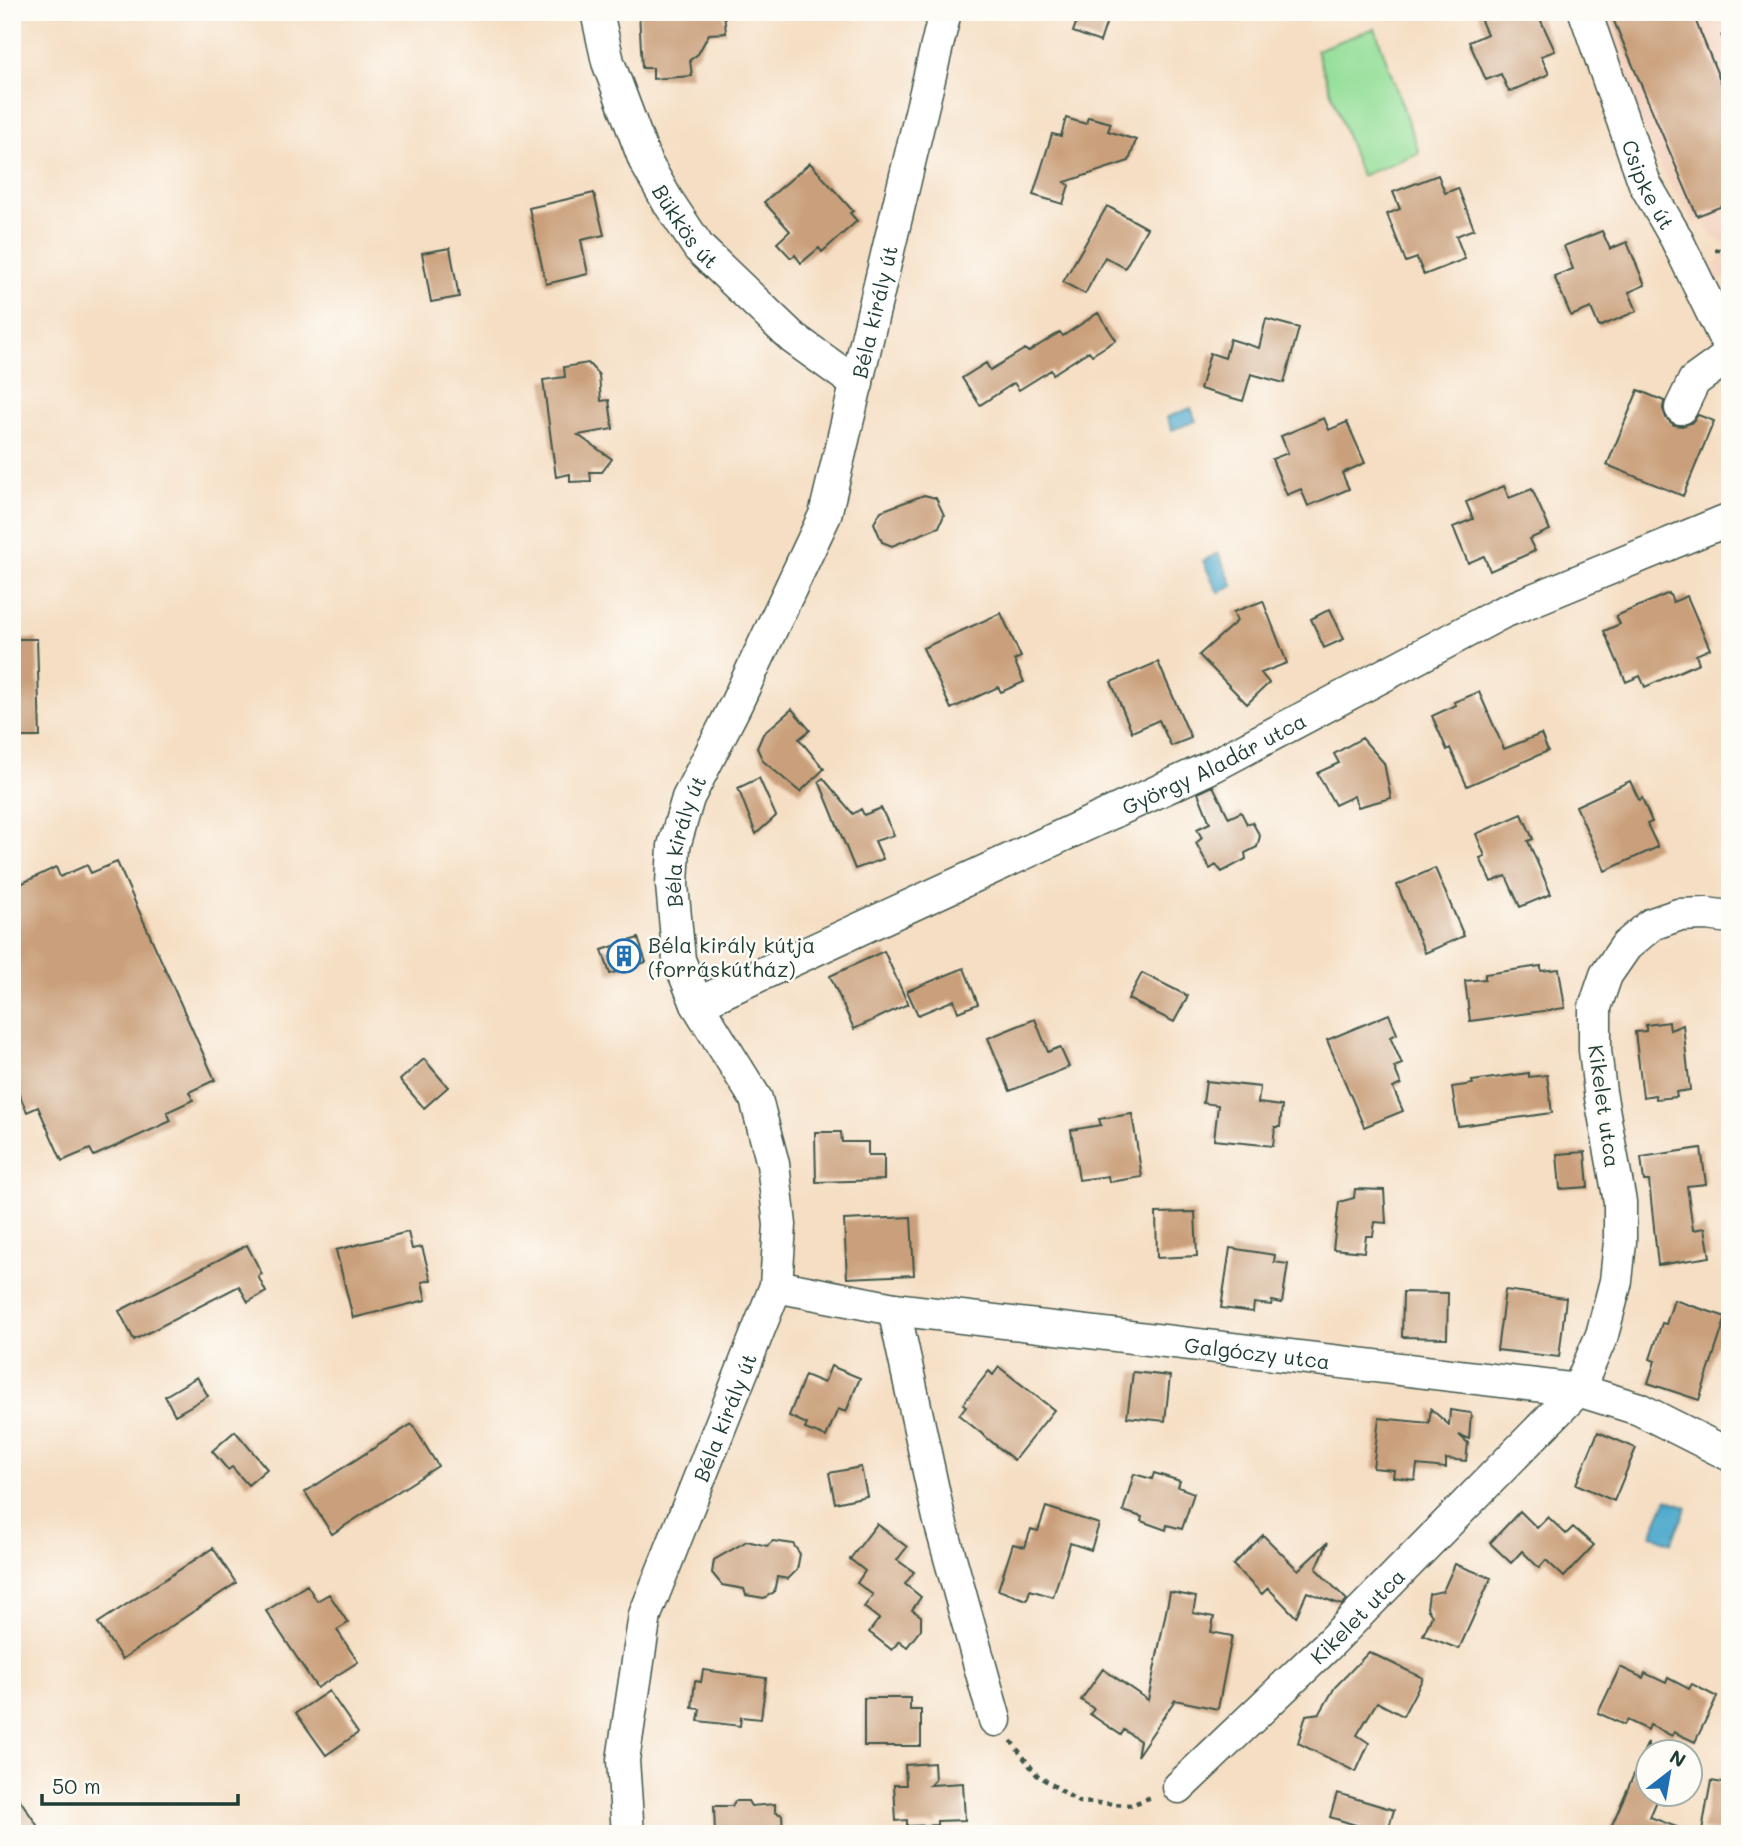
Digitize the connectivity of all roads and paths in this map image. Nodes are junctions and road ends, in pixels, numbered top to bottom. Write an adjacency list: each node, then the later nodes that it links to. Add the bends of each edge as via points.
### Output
1 (597, 12): 10 (street, Bükkös út, via 608,62 645,161 699,248 793,338)
2 (945, 12): 10 (street, Béla király út)
3 (1585, 12): 8 (street, Csipke út, via 1645,184)
4 (1730, 33): 5 (path)
5 (1721, 37)
6 (1730, 247): 7 (path)
7 (1715, 250)
8 (1730, 349)
9 (1730, 355): 11 (street, via 1695,381)
10 (857, 384): 14 (street, Béla király út, via 825,515 688,799 674,846 672,885 679,960)
11 (1681, 408)
12 (1730, 519): 14 (street, György Aladár utca, via 1501,613 1213,765)
13 (1730, 917): 17 (street, Kikelet utca, via 1678,915 1652,924 1626,946 1606,975 1594,1007 1600,1092 1620,1202 1620,1242 1602,1335)
14 (697, 1004): 15 (street, Béla király út, via 756,1099 773,1164 778,1213)
15 (776, 1286): 16 (street, Galgóczy utca); 21 (street, Béla király út, via 645,1615 623,1760)
16 (894, 1309): 17 (street, Galgóczy utca); 19 (street, via 939,1518)
17 (1578, 1390): 18 (street, Galgóczy utca, via 1639,1409); 20 (street, Kikelet utca, via 1326,1647)
18 (1730, 1455)
19 (995, 1720): 20 (path, via 1037,1775 1079,1802 1131,1805)
20 (1179, 1787)
21 (628, 1834)

